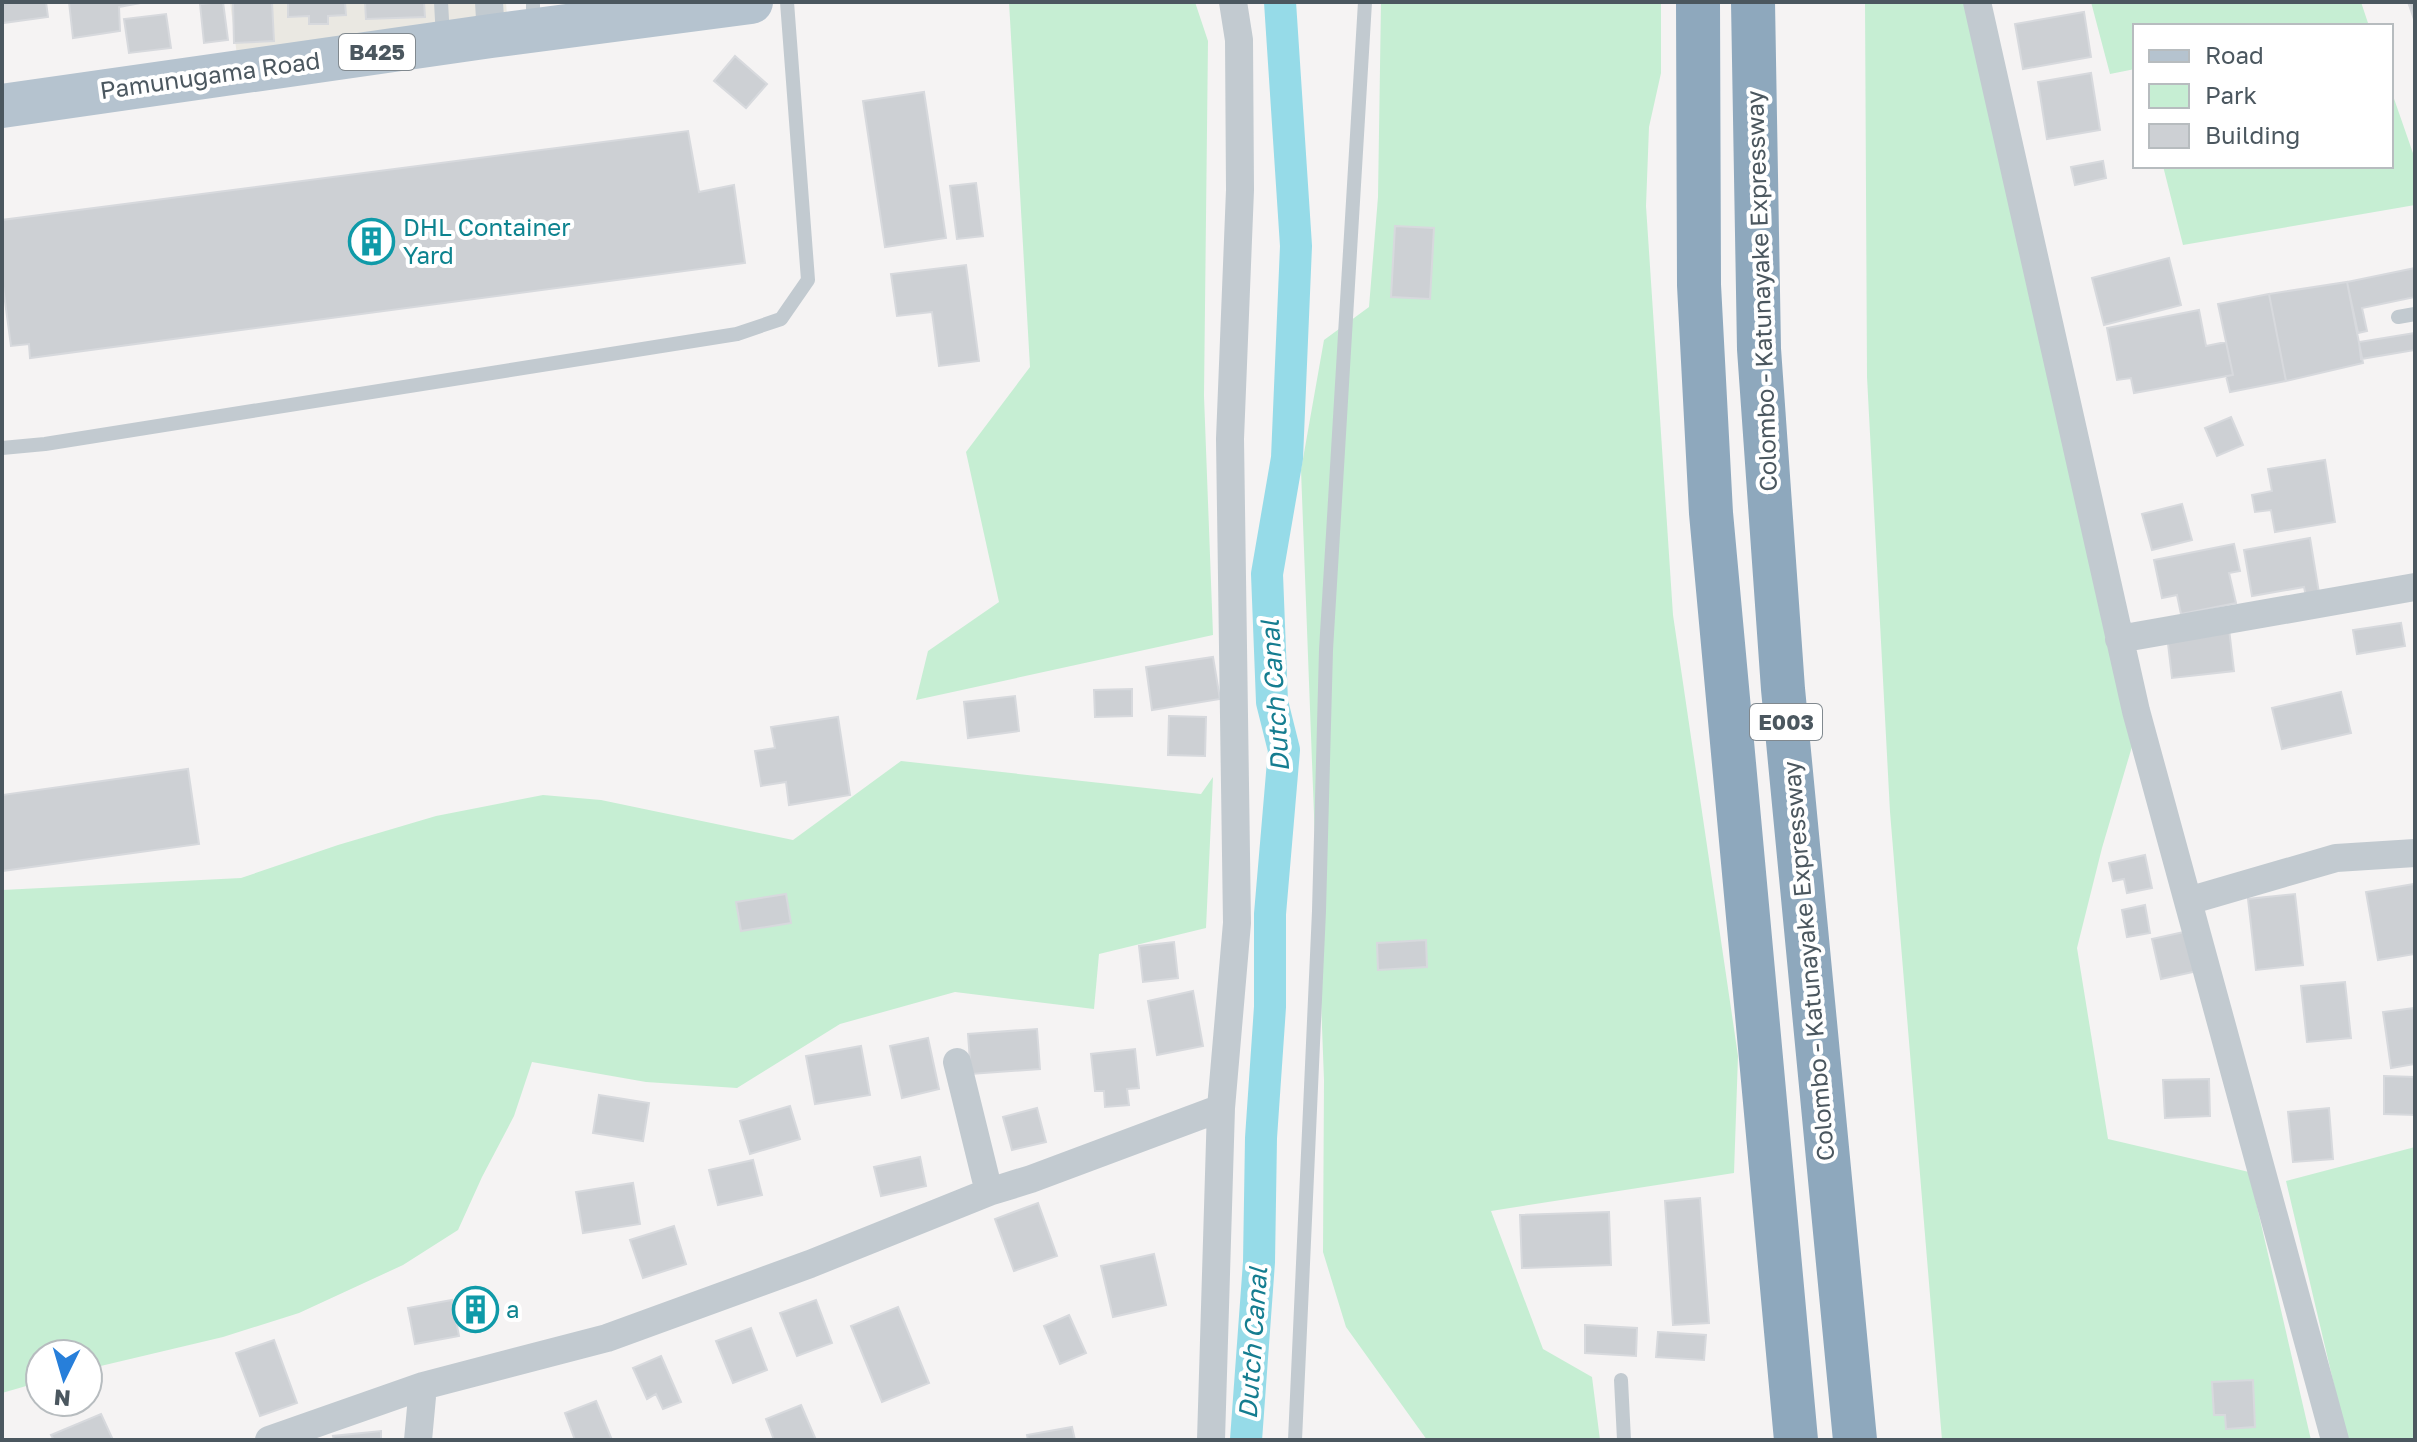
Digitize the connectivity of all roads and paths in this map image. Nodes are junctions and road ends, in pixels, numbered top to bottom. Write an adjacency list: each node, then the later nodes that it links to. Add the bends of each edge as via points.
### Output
1 (751, 2): 8 (main road, Pamunugama Road / B425)
2 (787, 2): 13 (lane, via 808,280 781,319 737,334)
3 (1233, 2): 19 (street, via 1239,40 1240,190 1230,439 1237,923)
4 (1365, 2): 26 (lane, via 1326,650)
5 (1698, 2): 28 (highway, E003, via 1699,285 1711,513)
6 (1753, 2): 29 (highway, Colombo - Katunayake Expressway / E003, via 1759,349 1776,596)
7 (1977, 2): 15 (street)
8 (511, 18): 9 (main road, Pamunugama Road / B425)
9 (442, 22): 10 (main road, Pamunugama Road / B425)
10 (2, 106)
11 (2415, 314): 12 (lane)
12 (2398, 317)
13 (2, 448)
14 (2415, 587): 15 (street)
15 (2119, 639): 17 (street)
16 (2415, 853): 17 (street, via 2336,858)
17 (2188, 901): 30 (street)
18 (957, 1062): 20 (street)
19 (1221, 1108): 20 (street); 25 (street)
20 (989, 1192): 22 (street, via 607,1338)
21 (1621, 1380): 27 (lane)
22 (423, 1386): 23 (street); 24 (street)
23 (269, 1440)
24 (418, 1440)
25 (1211, 1440)
26 (1295, 1440)
27 (1624, 1440)
28 (1796, 1440)
29 (1855, 1440)
30 (2335, 1440)

